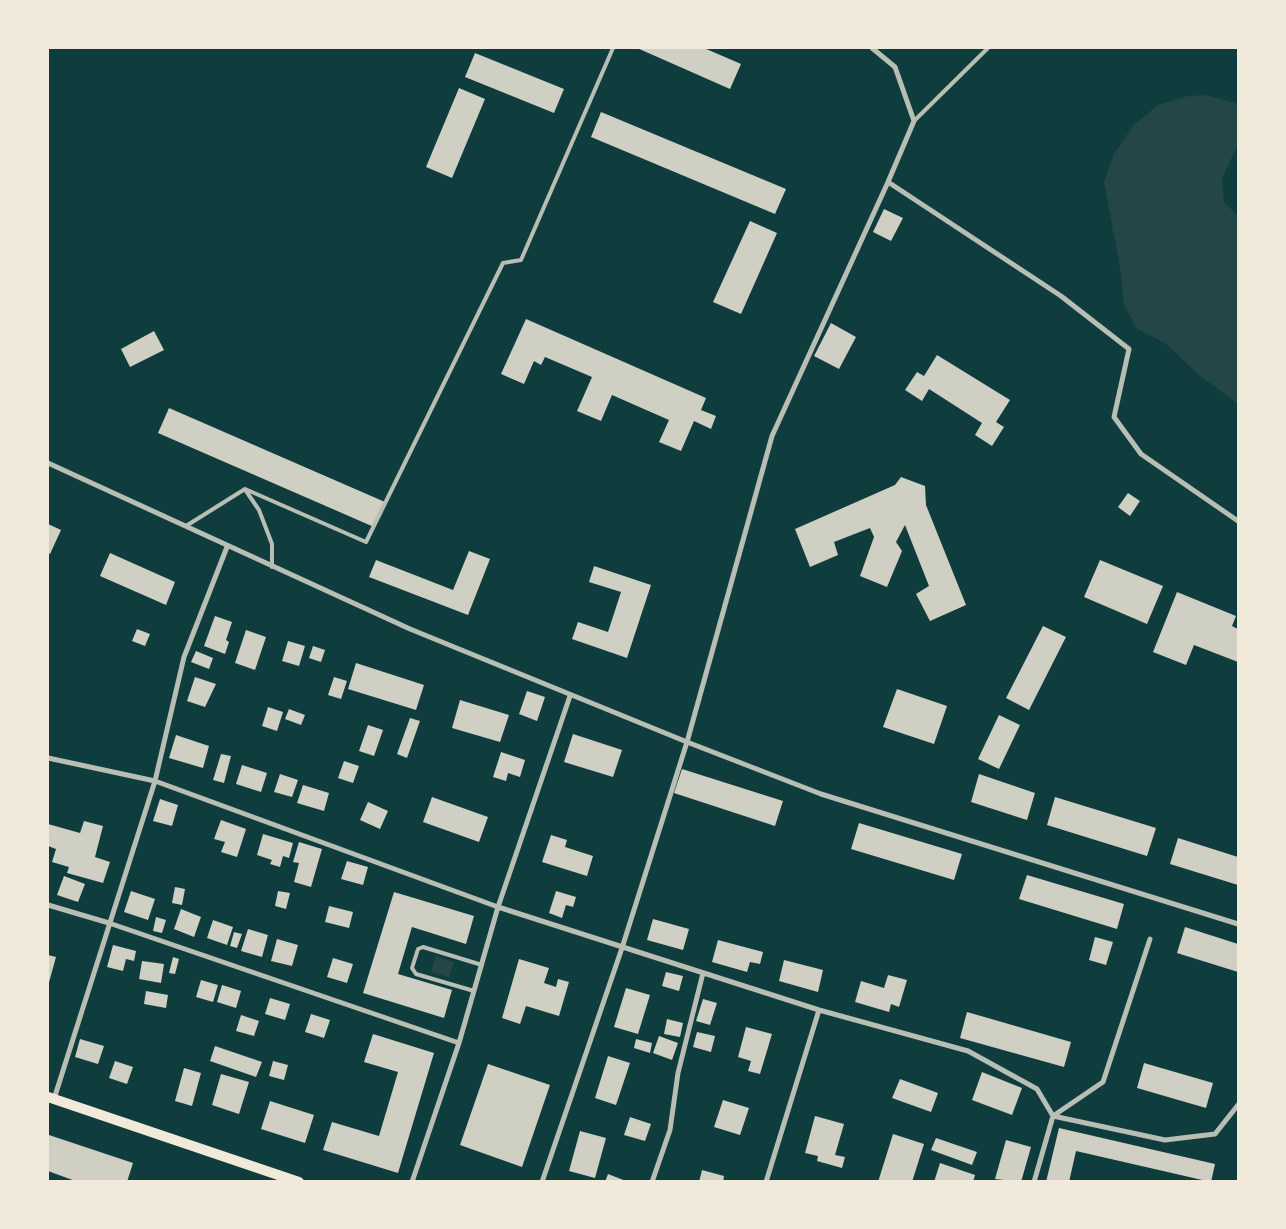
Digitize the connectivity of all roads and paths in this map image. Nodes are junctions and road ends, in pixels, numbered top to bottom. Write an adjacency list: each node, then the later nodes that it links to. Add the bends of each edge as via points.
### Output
1 (613, 48): 7 (lane, via 521,260 503,263 366,542)
2 (872, 48): 4 (street, via 895,67)
3 (988, 48): 4 (lane)
4 (914, 121): 5 (street)
5 (888, 182): 8 (street, via 1061,296 1129,349 1114,417 1141,454); 13 (street, via 772,436)
6 (48, 463): 9 (street)
7 (245, 490): 9 (lane); 11 (lane, via 259,510 272,544)
8 (1238, 521)
9 (186, 526): 10 (street)
10 (227, 547): 11 (street); 15 (street, via 184,657)
11 (272, 567): 12 (street)
12 (570, 696): 13 (street); 17 (street)
13 (686, 742): 19 (street, via 821,794); 21 (street)
14 (48, 758): 15 (street)
15 (154, 781): 17 (street); 18 (street)
16 (48, 905): 18 (street)
17 (498, 907): 21 (street); 22 (street)
18 (109, 923): 26 (street); 27 (street)
19 (1238, 924)
20 (1150, 939): 29 (street, via 1103,1082)
21 (622, 948): 23 (street); 32 (street)
22 (482, 965): 24 (street); 24 (lane, via 423,947 418,949 412,968 416,974)
23 (703, 973): 25 (street); 33 (street, via 678,1074 670,1130)
24 (474, 991): 26 (street)
25 (819, 1010): 29 (street, via 968,1051 1036,1090); 34 (street)
26 (459, 1043): 31 (street)
27 (51, 1098): 30 (main road)
28 (1238, 1105): 29 (street, via 1215,1134 1165,1140)
29 (1053, 1116): 35 (street)
30 (298, 1182)
31 (412, 1182)
32 (542, 1182)
33 (652, 1182)
34 (766, 1182)
35 (1034, 1182)

